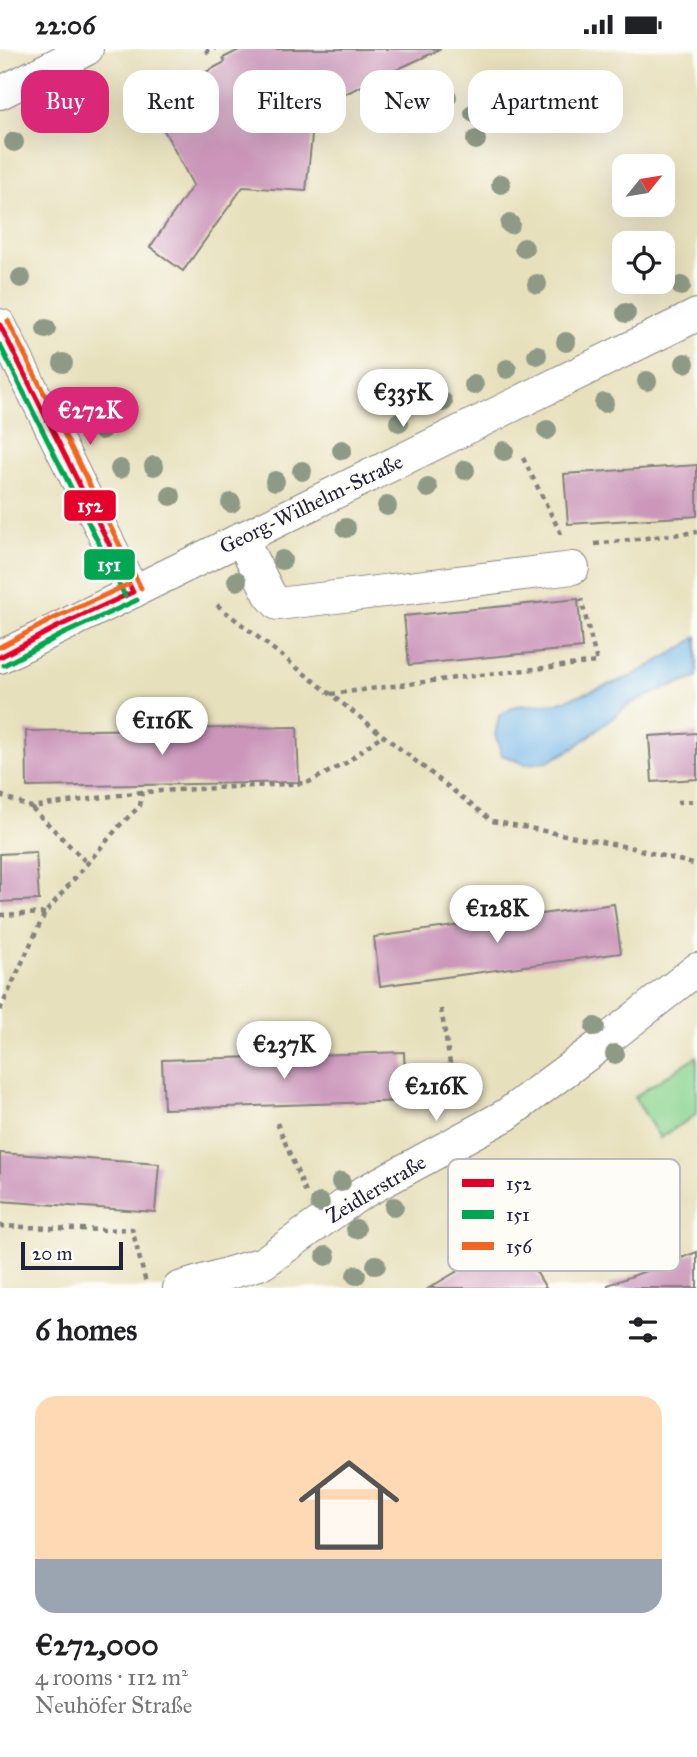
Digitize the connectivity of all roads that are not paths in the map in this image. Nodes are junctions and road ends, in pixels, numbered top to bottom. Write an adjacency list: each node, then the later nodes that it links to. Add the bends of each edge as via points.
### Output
1 (87, 49): 2 (street)
2 (0, 93)
3 (697, 315): 5 (street, Georg-Wilhelm-Straße)
4 (0, 325): 7 (street)
5 (241, 538): 6 (street, via 278,604); 7 (street, Georg-Wilhelm-Straße)
6 (570, 558)
7 (133, 592): 8 (street, Georg-Wilhelm-Straße)
8 (0, 657)
9 (697, 969): 10 (street, Zeidlerstraße, via 506,1115 360,1195 263,1263)
10 (179, 1288)

